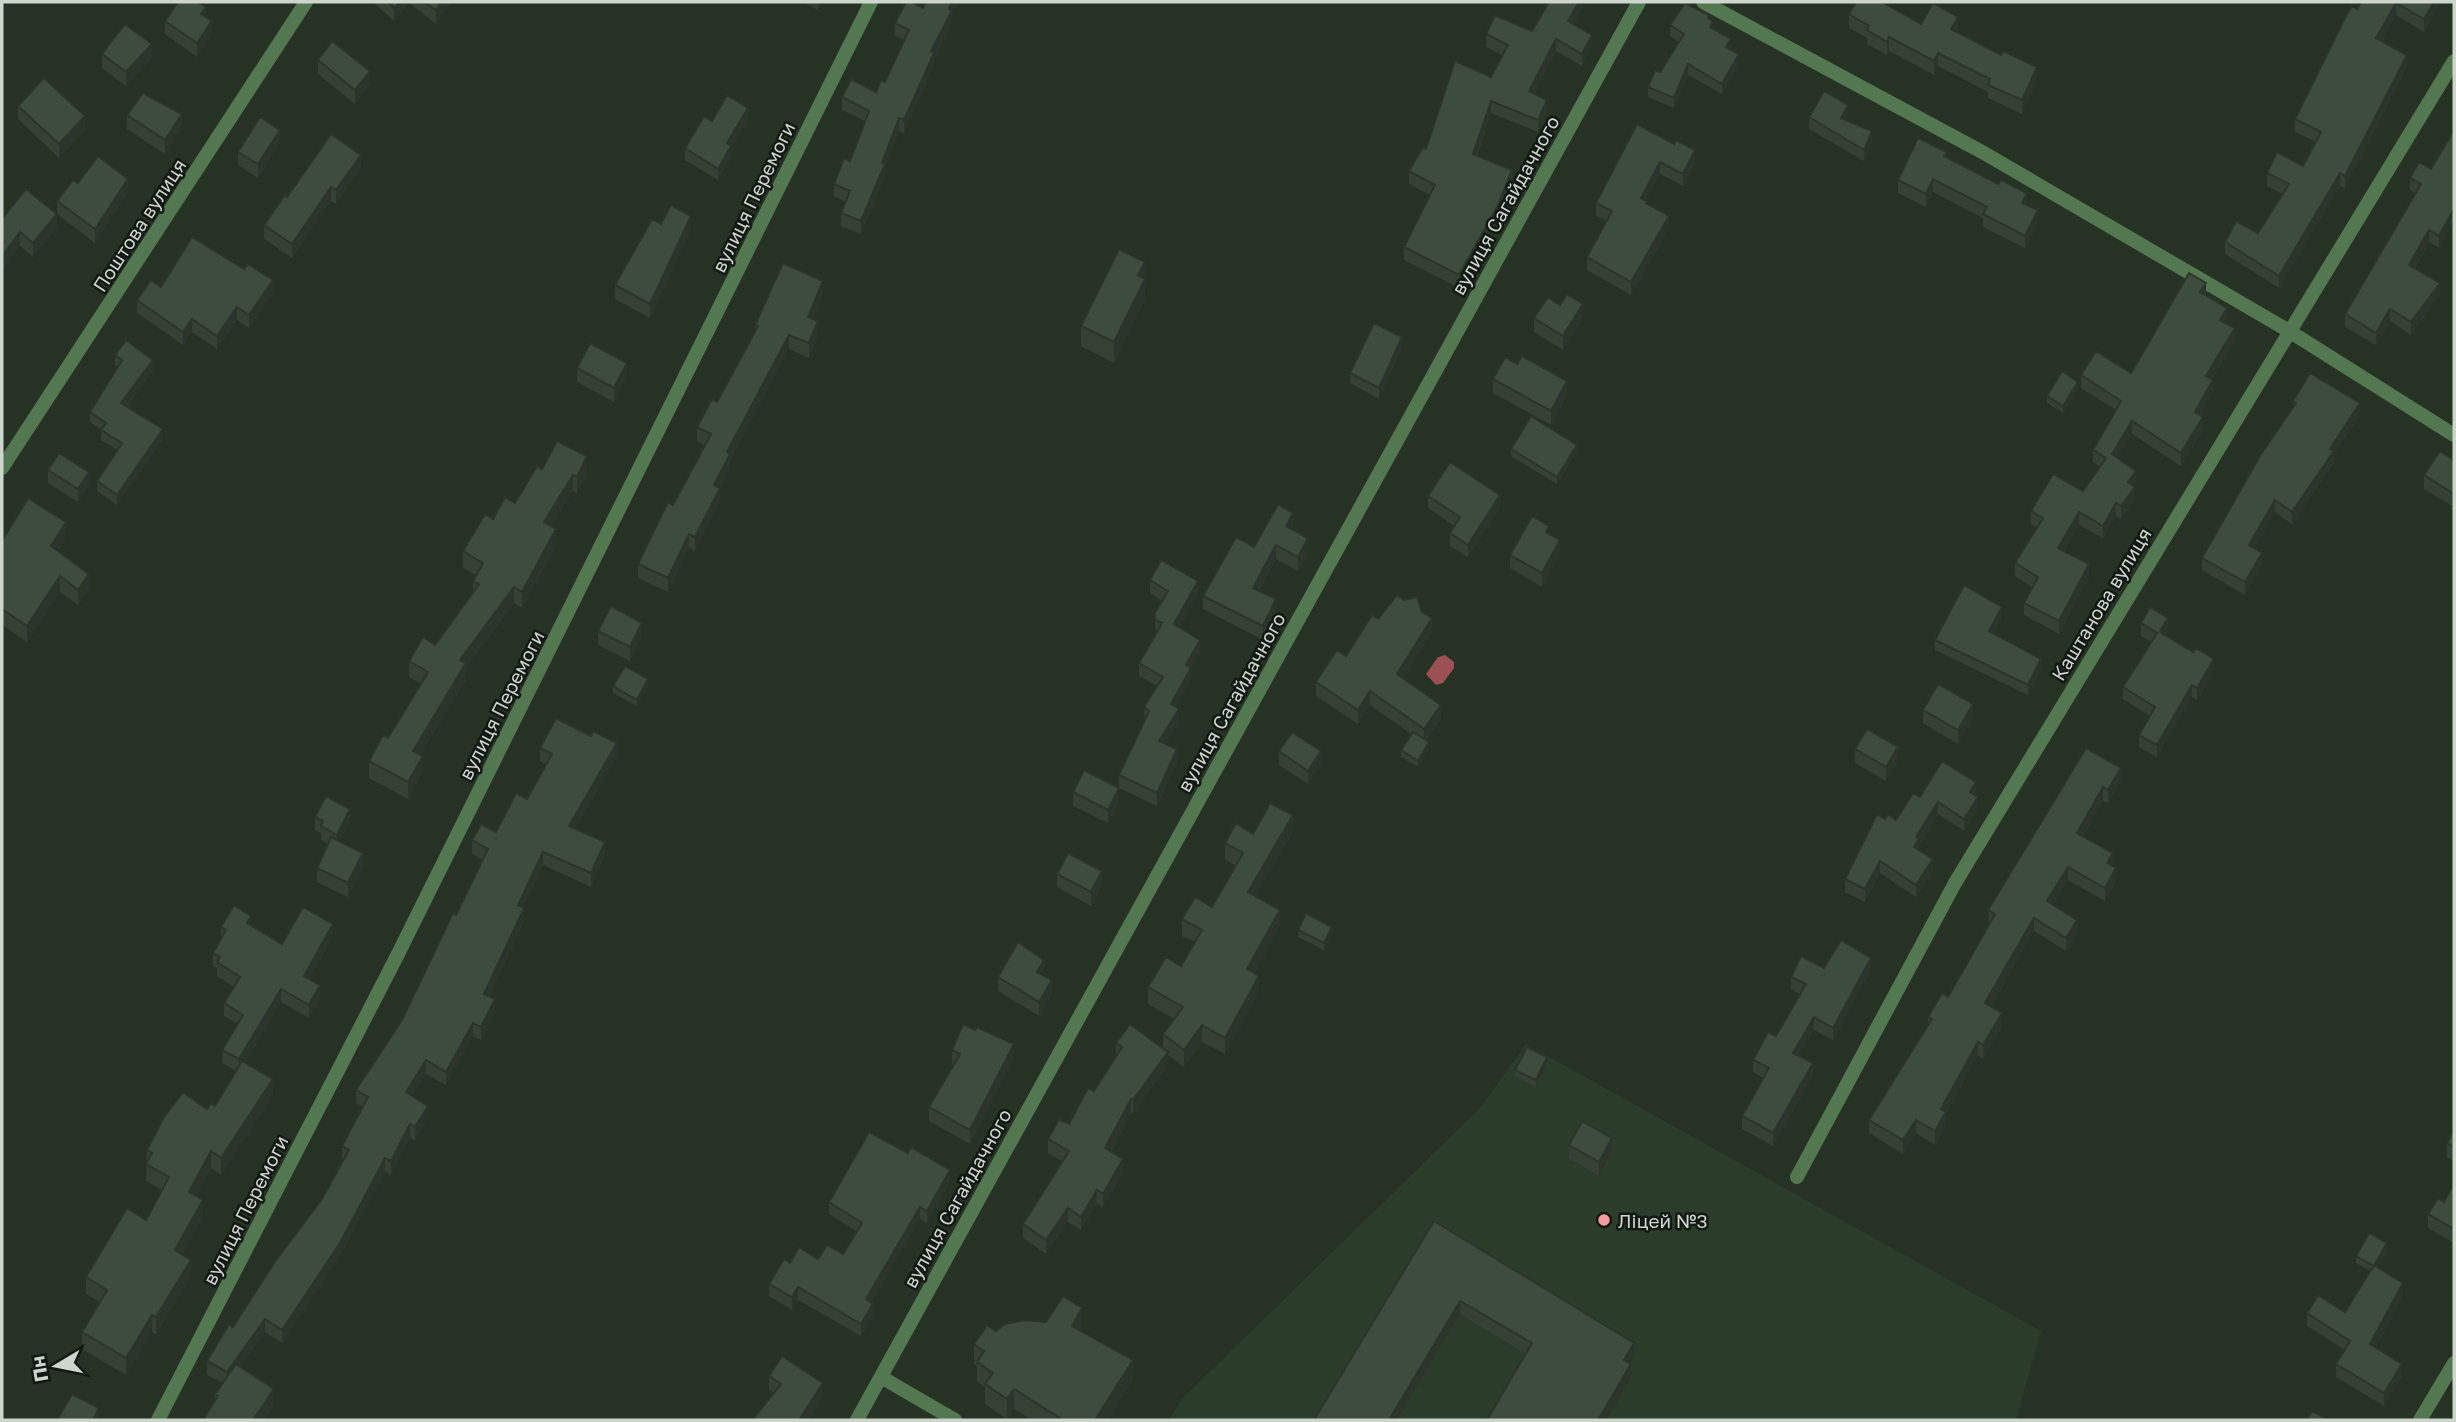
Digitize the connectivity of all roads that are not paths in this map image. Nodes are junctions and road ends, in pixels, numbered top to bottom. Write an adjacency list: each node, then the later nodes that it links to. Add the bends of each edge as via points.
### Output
1 (306, 2): 8 (street, Поштова вулиця)
2 (871, 2): 12 (street, вулиця Перемоги, via 397,956)
3 (1639, 2): 11 (street, вулиця Сагайдачного)
4 (1703, 2): 6 (street, via 1984,153)
5 (2454, 61): 6 (street, Каштанова вулиця)
6 (2288, 331): 7 (street); 9 (street, Каштанова вулиця, via 1955,883)
7 (2454, 435)
8 (2, 468)
9 (1797, 1177)
10 (2454, 1363): 15 (street)
11 (880, 1377): 13 (street, вулиця Сагайдачного); 14 (street)
12 (158, 1420)
13 (857, 1420)
14 (955, 1420)
15 (2420, 1420)

